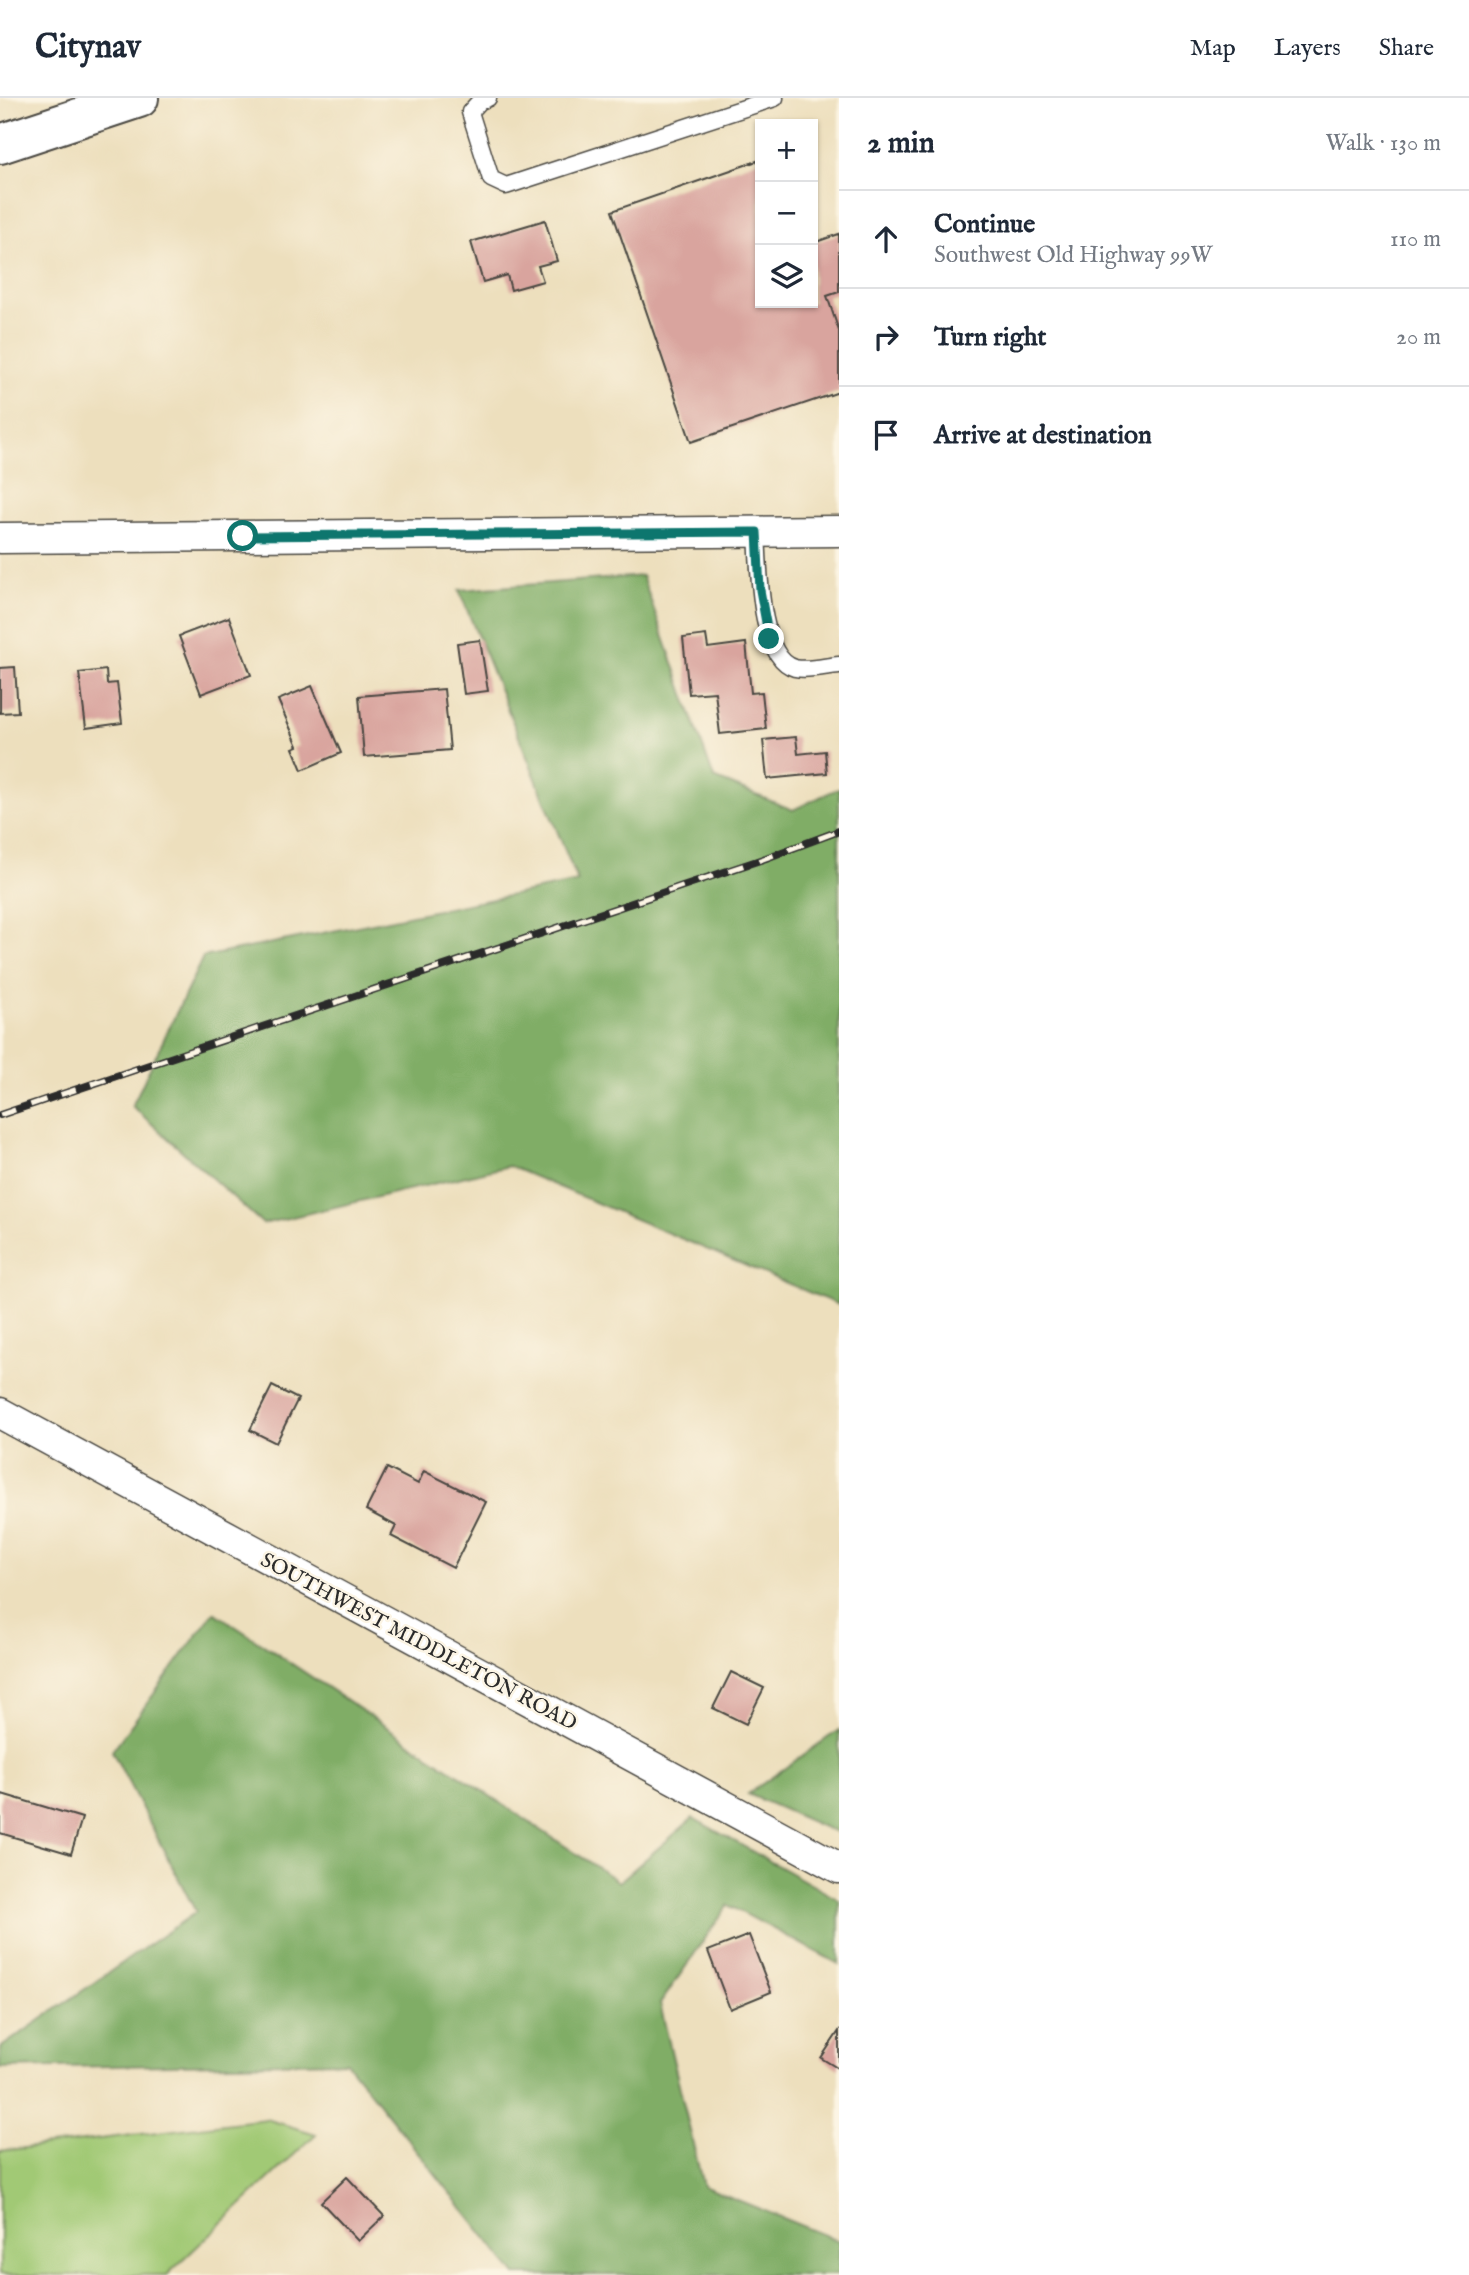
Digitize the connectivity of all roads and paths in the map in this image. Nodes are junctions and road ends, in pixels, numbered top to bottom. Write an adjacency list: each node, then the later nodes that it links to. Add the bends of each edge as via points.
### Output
1 (139, 98): 4 (highway)
2 (488, 98): 3 (lane, via 470,112 491,179 506,186)
3 (775, 98)
4 (0, 144)
5 (839, 531): 6 (street)
6 (757, 532): 7 (street); 8 (lane, via 760,590 769,639 780,658 795,668)
7 (0, 538)
8 (839, 665)
9 (0, 1413): 10 (street, SOUTHWEST MIDDLETON ROAD)
10 (839, 1868)

